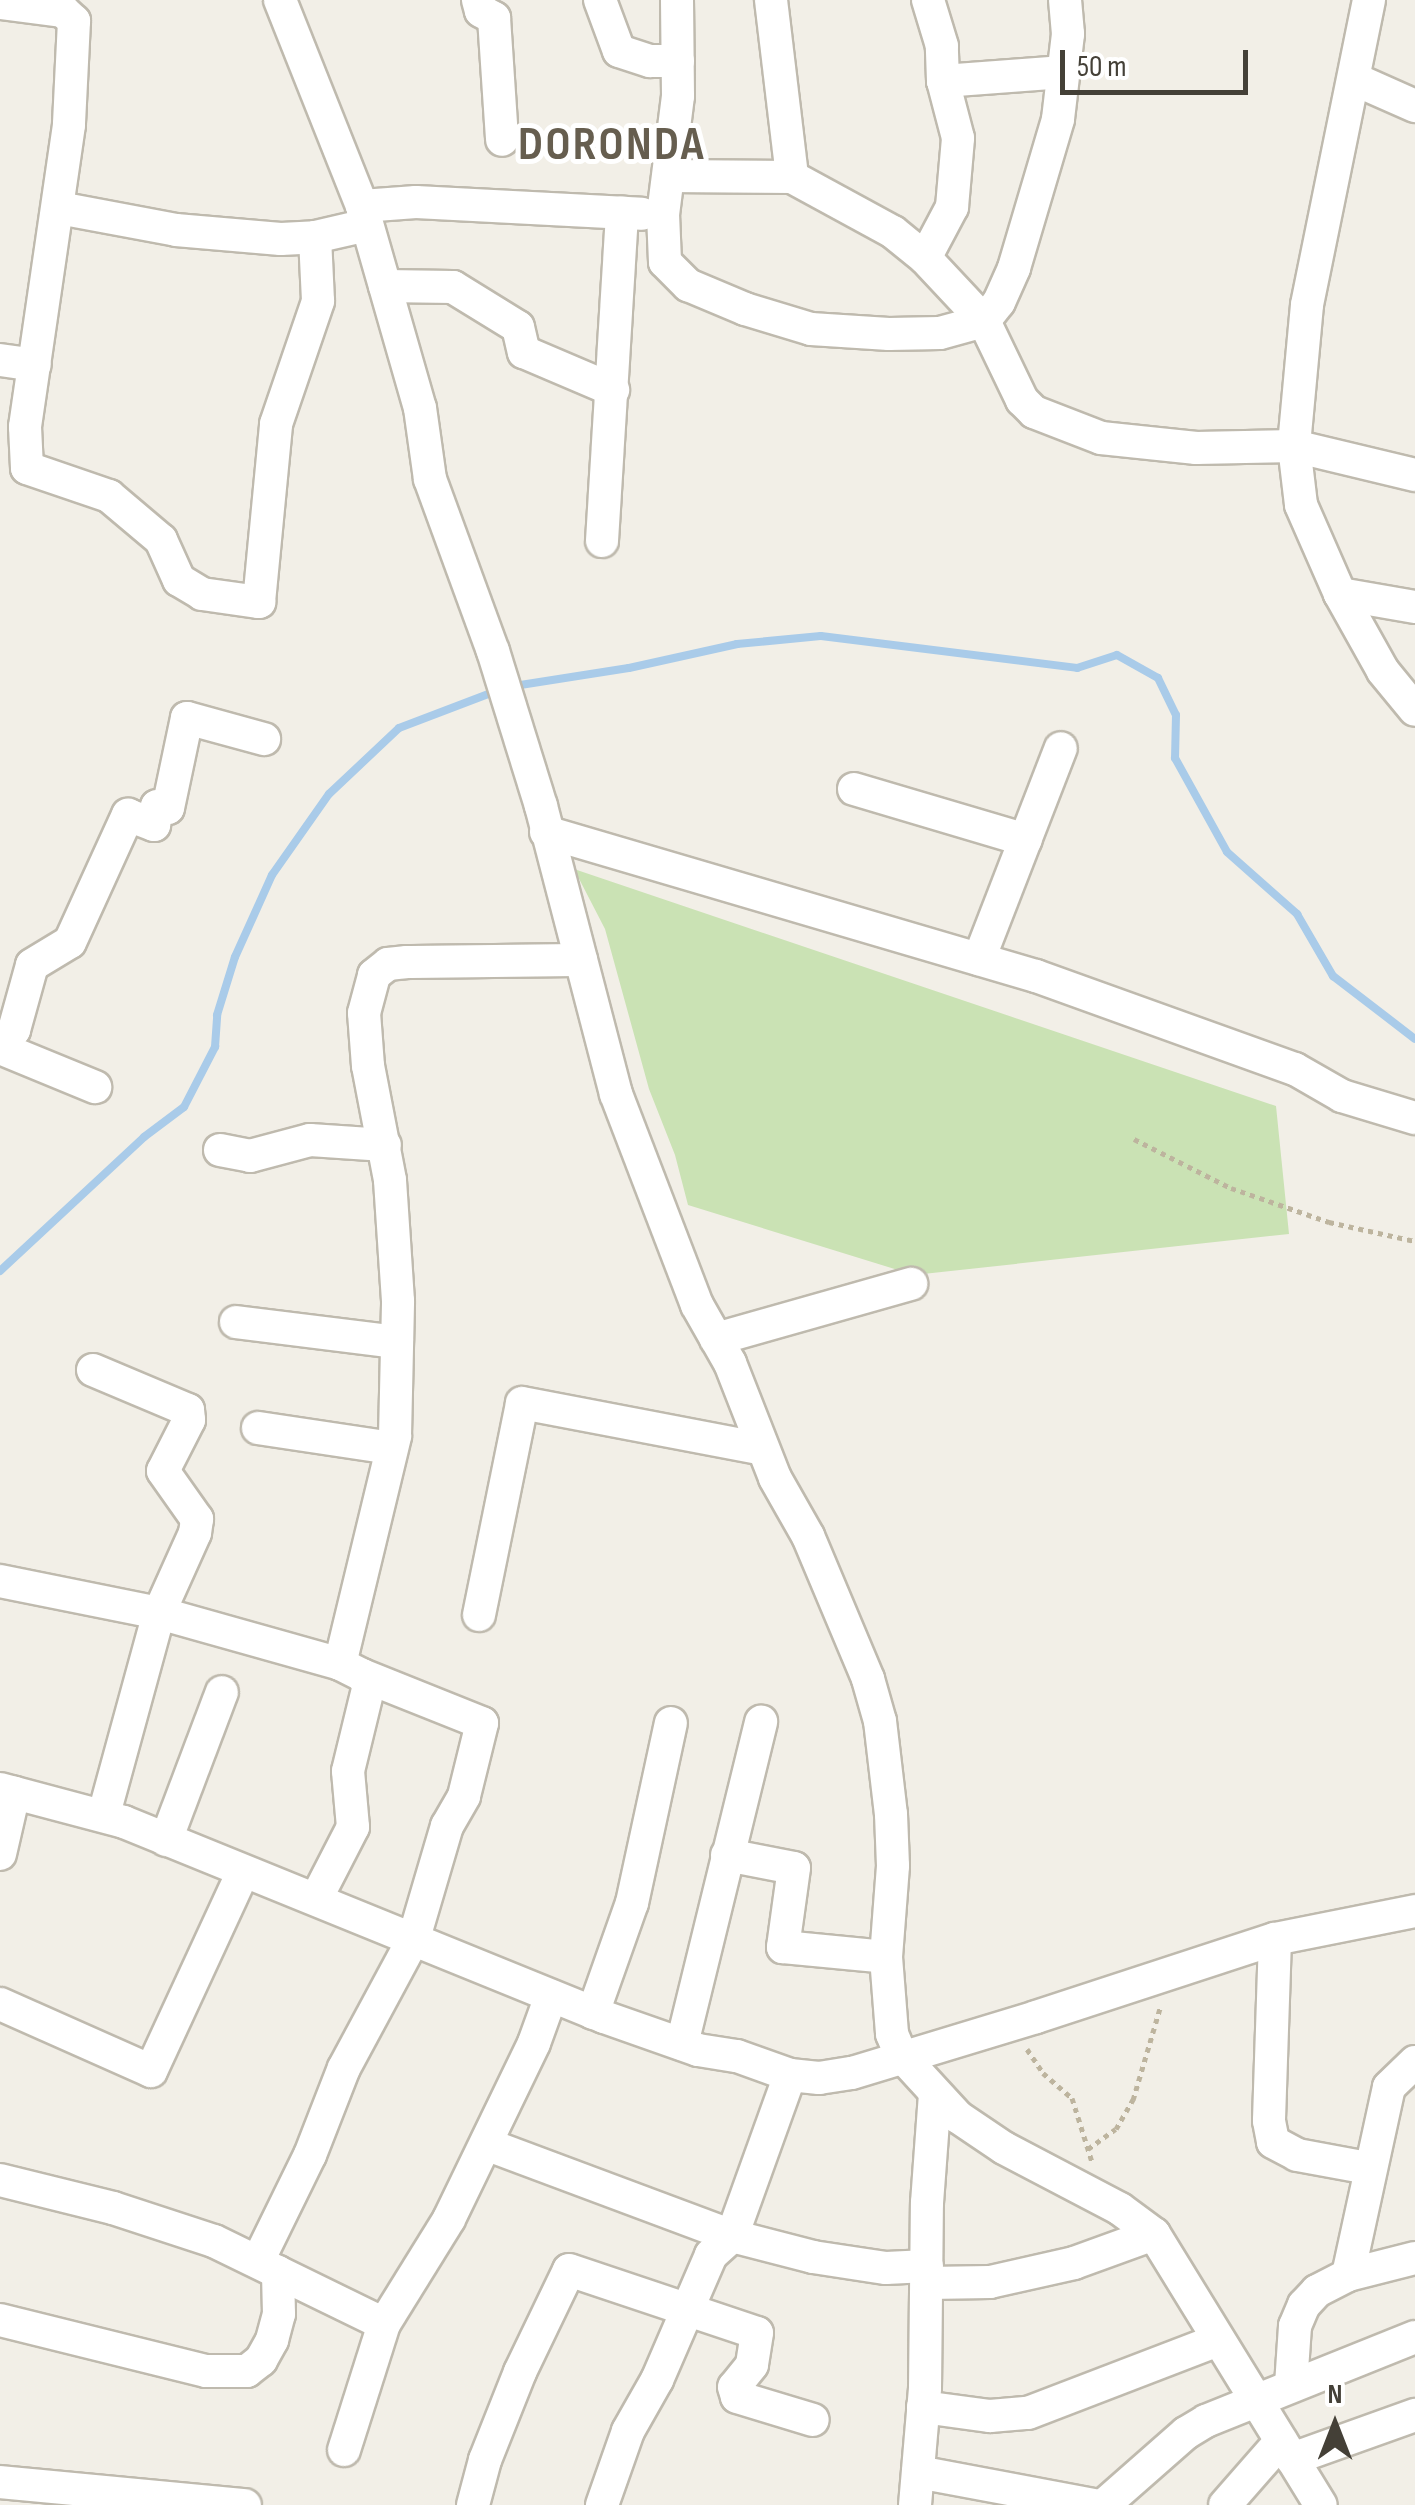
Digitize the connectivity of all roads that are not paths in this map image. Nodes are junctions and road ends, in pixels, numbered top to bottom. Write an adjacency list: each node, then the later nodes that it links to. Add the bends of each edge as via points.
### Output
1 (280, 0): 22 (street)
2 (478, 0): 16 (street, via 481,11 494,18)
3 (600, 0): 11 (street, via 619,51)
4 (677, 0): 11 (street)
5 (771, 0): 18 (street)
6 (928, 0): 14 (street, via 942,46)
7 (1065, 0): 12 (street)
8 (1369, 0): 13 (street)
9 (0, 3): 10 (street)
10 (64, 5): 19 (street, via 74,21 74,67)
11 (678, 61): 17 (street)
12 (1064, 72): 14 (street); 26 (street, via 1058,119 1014,268)
13 (1354, 79): 15 (street); 30 (street, via 1307,304)
14 (943, 80): 24 (street, via 958,138 957,170 952,207)
15 (1415, 106)
16 (502, 140)
17 (669, 176): 18 (street); 21 (street)
18 (792, 177): 24 (street, via 893,232)
19 (59, 208): 23 (street, via 176,230); 28 (street)
20 (622, 213): 21 (street); 22 (street, via 416,202); 29 (street)
21 (663, 214): 26 (street, via 666,262 688,285 746,309 810,329 861,333 940,333)
22 (365, 215): 23 (street); 25 (street)
23 (315, 237): 28 (street, via 318,301 276,424 259,602 202,594 179,580 161,540 109,496 27,468)
24 (925, 258): 26 (street)
25 (386, 286): 29 (street, via 453,287 518,327 524,352); 39 (street, via 420,408 430,479 493,651)
26 (984, 321): 30 (street, via 1022,400 1060,424 1152,446)
27 (0, 360): 28 (street)
28 (35, 365)
29 (612, 390): 32 (street)
30 (1294, 446): 31 (street); 33 (street, via 1301,505)
31 (1415, 475)
32 (602, 541)
33 (1340, 594): 34 (street); 35 (street, via 1383,671)
34 (1415, 607)
35 (1415, 710)
36 (264, 739): 43 (street, via 188,718 168,808 157,806 154,825 128,815 70,942 32,965 14,1030)
37 (1062, 748): 40 (street)
38 (854, 788): 40 (street)
39 (546, 832): 41 (street); 42 (street)
40 (1026, 840): 42 (street)
41 (581, 960): 46 (street, via 406,962 374,975 364,1013); 50 (street, via 616,1094)
42 (980, 960): 45 (street)
43 (0, 1046): 44 (street)
44 (95, 1087)
45 (1415, 1118)
46 (385, 1145): 47 (street, via 310,1140 250,1156); 51 (street)
47 (220, 1150)
48 (911, 1284): 50 (street)
49 (236, 1322): 51 (street)
50 (716, 1339): 55 (street)
51 (397, 1342): 54 (street)
52 (93, 1370): 57 (street, via 188,1410 163,1471 197,1519 195,1533)
53 (258, 1428): 54 (street)
54 (392, 1448): 59 (street)
55 (763, 1449): 58 (street, via 522,1403); 73 (street, via 845,1622 880,1721 893,1866)
56 (0, 1581): 57 (street)
57 (159, 1613): 59 (street); 64 (street)
58 (478, 1615)
59 (351, 1670): 69 (street, via 369,1685 348,1771 352,1827); 71 (street, via 482,1723)
60 (222, 1692): 65 (street)
61 (671, 1722): 76 (street, via 632,1904)
62 (761, 1722): 67 (street)
63 (7, 1791): 64 (street); 66 (street)
64 (104, 1814): 65 (street)
65 (166, 1840): 68 (street)
66 (0, 1854)
67 (728, 1855): 73 (street, via 794,1868 782,1947); 77 (street)
68 (242, 1874): 69 (street); 75 (street, via 152,2070)
69 (316, 1899): 71 (street)
70 (1415, 1911): 72 (street)
71 (414, 1938): 74 (street); 88 (street, via 344,2068)
72 (1275, 1939): 78 (street); 83 (street, via 1273,2142 1296,2155)
73 (886, 1957): 78 (street, via 887,2012)
74 (551, 1996): 76 (street); 82 (street)
75 (0, 2004)
76 (593, 2012): 77 (street)
77 (682, 2044): 80 (street)
78 (901, 2055): 80 (street, via 852,2073); 81 (street)
79 (1415, 2062): 83 (street, via 1388,2087)
80 (790, 2075): 86 (street)
81 (936, 2095): 85 (street, via 1004,2148 1102,2198); 89 (street)
82 (486, 2144): 86 (street); 93 (street, via 441,2234)
83 (1368, 2168): 90 (street)
84 (0, 2180): 88 (street, via 164,2224)
85 (1154, 2234): 89 (street, via 1074,2263 990,2282); 95 (street)
86 (732, 2236): 89 (street); 91 (street, via 711,2255)
87 (1415, 2258): 90 (street)
88 (268, 2267): 92 (street, via 278,2314 272,2340 247,2371 206,2371); 93 (street)
89 (927, 2275): 98 (street)
90 (1348, 2276): 96 (street, via 1304,2304)
91 (688, 2307): 100 (street, via 757,2333 752,2365 734,2387 738,2397); 106 (street, via 569,2270 520,2372); 107 (street, via 628,2432)
92 (0, 2320)
93 (384, 2324): 101 (street)
94 (1415, 2337): 96 (street)
95 (1218, 2340): 97 (street); 98 (street, via 1028,2413 990,2416)
96 (1291, 2385): 97 (street)
97 (1255, 2399): 102 (street); 109 (street, via 1186,2434)
98 (923, 2407): 104 (street)
99 (1415, 2416): 102 (street)
100 (813, 2420)
101 (344, 2450)
102 (1286, 2450): 110 (street); 111 (street)
103 (0, 2482): 105 (street)
104 (916, 2489): 108 (street, via 980,2480)
105 (246, 2505)
106 (473, 2505)
107 (602, 2505)
108 (1095, 2505)
109 (1104, 2505)
110 (1225, 2505)
111 (1321, 2505)

